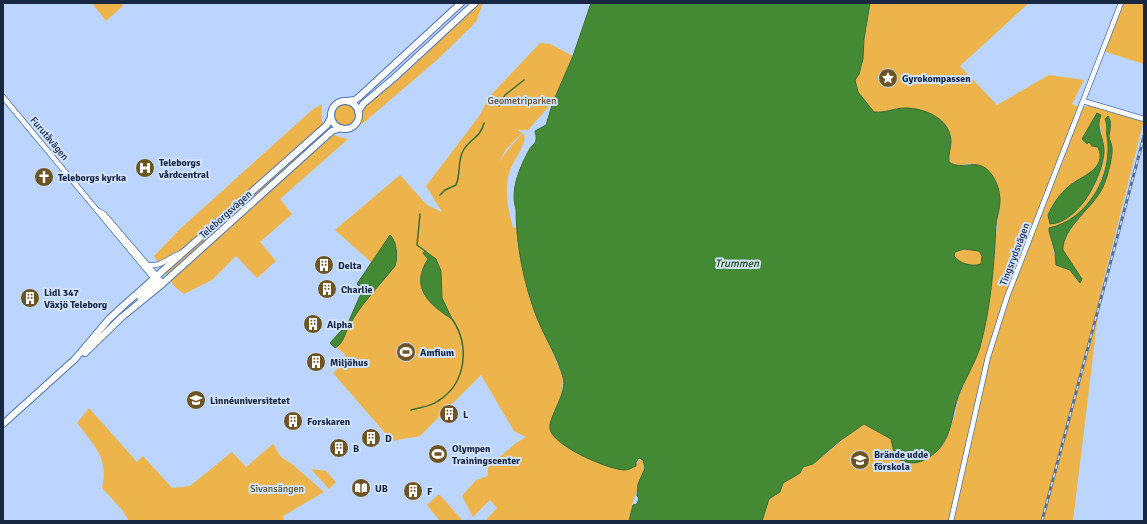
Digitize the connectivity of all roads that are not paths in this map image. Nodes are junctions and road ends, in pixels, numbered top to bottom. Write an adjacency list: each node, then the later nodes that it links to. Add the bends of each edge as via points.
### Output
1 (461, 3): 5 (main road, via 359,96)
2 (474, 3): 7 (main road, via 363,104)
3 (1121, 3): 6 (street, Tingsrydsvägen)
4 (3, 96): 11 (street, Furutåvägen)
5 (347, 101): 7 (main road, via 354,105); 8 (main road, via 336,104)
6 (1083, 101): 9 (street); 17 (street, Tingsrydsvägen, via 995,334)
7 (358, 112): 10 (main road, via 358,119 354,125)
8 (331, 117): 10 (main road); 12 (main road, Teleborgsvägen, via 327,125)
9 (1144, 119)
10 (341, 128): 14 (main road, Teleborgsvägen, via 332,131)
11 (98, 210): 13 (street, Furutåvägen); 14 (street, Furutåvägen)
12 (181, 253): 13 (street, via 161,264); 14 (main road, Teleborgsvägen)
13 (148, 265): 14 (street, Furutåvägen)
14 (158, 280): 15 (main road, Teleborgsvägen); 15 (main road, Teleborgsvägen, via 109,319)
15 (75, 359): 16 (main road, Teleborgsvägen)
16 (3, 424)
17 (951, 521)

